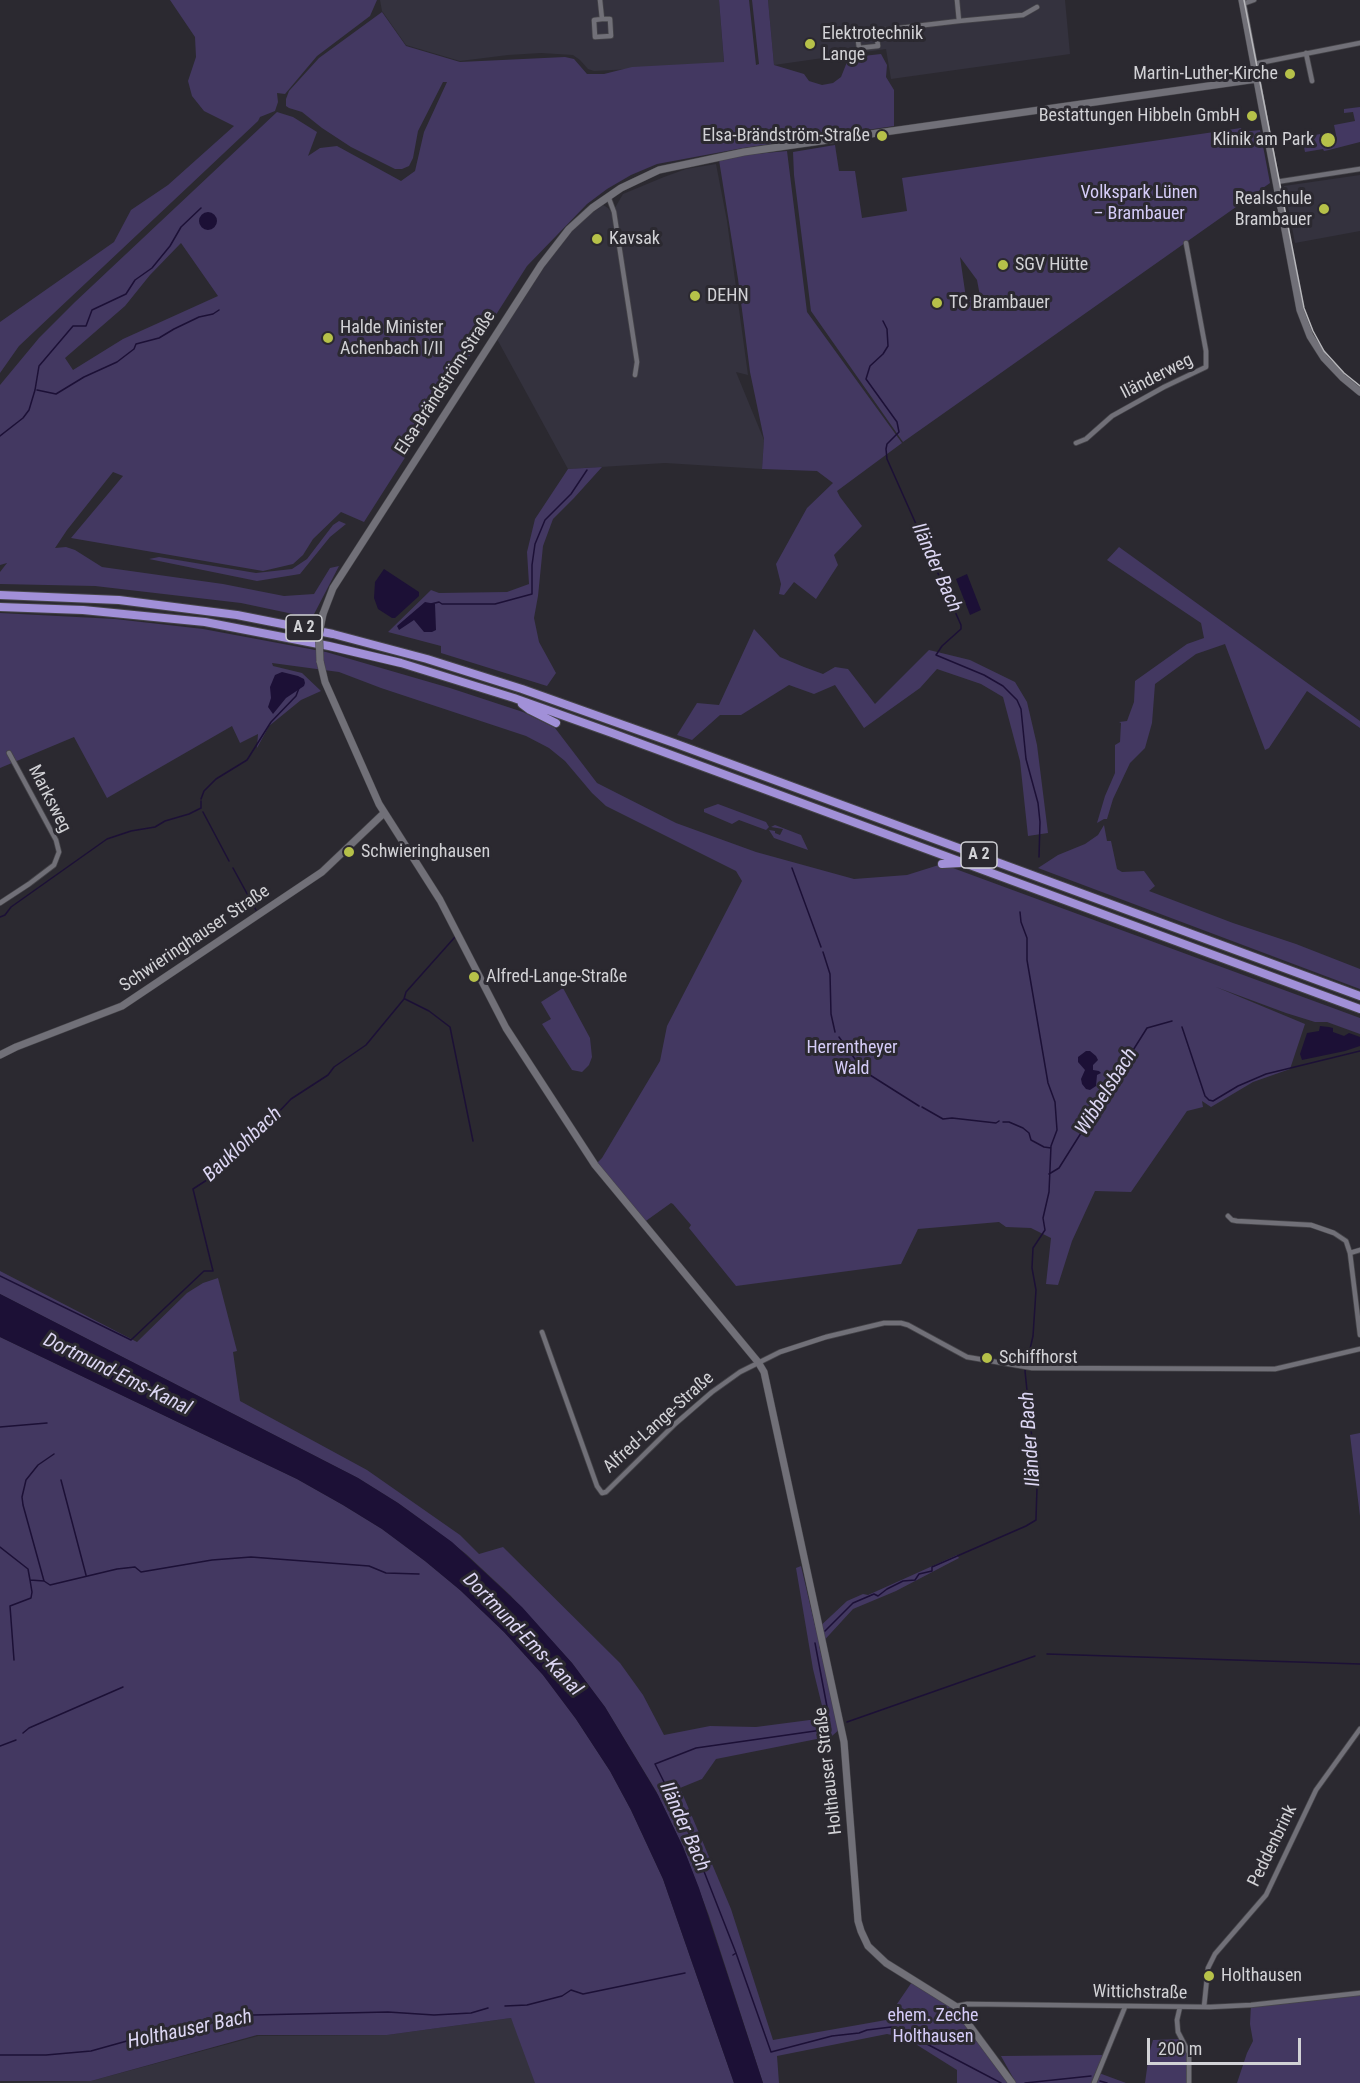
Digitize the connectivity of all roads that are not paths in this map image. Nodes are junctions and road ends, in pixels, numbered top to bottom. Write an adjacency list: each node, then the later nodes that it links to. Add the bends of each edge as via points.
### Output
1 (600, 0): 6 (street)
2 (957, 0): 7 (street)
3 (1254, 0): 4 (street)
4 (1243, 2): 11 (street)
5 (1037, 7): 7 (street, via 1023,15)
6 (602, 19): 6 (street, via 594,20 595,37 611,36 610,19)
7 (958, 21): 8 (street)
8 (876, 31): 8 (street, via 857,33 859,48 878,46)
9 (1360, 43): 10 (street)
10 (1306, 53): 11 (street); 13 (street)
11 (1254, 64): 12 (street)
12 (1257, 79): 15 (street); 16 (street, Elsa-Brändström-Straße, via 744,152 658,170)
13 (1312, 81)
14 (1360, 169): 15 (street)
15 (1276, 182): 19 (street, via 1296,296 1306,329 1329,364)
16 (608, 196): 18 (street, via 614,212); 26 (street, Elsa-Brändström-Straße, bridge, via 569,229 540,265 333,588 323,614 319,634 323,677)
17 (1186, 243): 20 (street, Iländerweg, via 1206,367 1112,416)
18 (636, 375)
19 (1360, 392)
20 (1077, 443)
21 (0, 595): 30 (highway, A 2, via 119,600 237,615 333,634 437,662 674,742)
22 (0, 607): 23 (highway, A 2, via 116,612 238,627 401,663)
23 (514, 698): 24 (highway); 27 (highway, A 2)
24 (556, 723)
25 (9, 753): 29 (street, Marksweg, via 59,852 54,864)
26 (384, 813): 32 (street, Schwieringhauser Straße, via 322,872 122,1006); 39 (street, via 440,900 496,1012 595,1165)
27 (965, 863): 28 (highway); 31 (highway, A 2)
28 (942, 864)
29 (0, 903)
30 (1360, 996)
31 (1360, 1009)
32 (1, 1054)
33 (1227, 1216): 35 (street, via 1237,1221 1318,1226 1346,1241)
34 (1360, 1250): 35 (street)
35 (1350, 1252): 37 (street)
36 (542, 1332): 39 (street, Alfred-Lange-Straße, via 602,1493 712,1392)
37 (1360, 1335)
38 (1360, 1349): 39 (street, via 1275,1369 1029,1368 968,1357 908,1325 893,1322 804,1344)
39 (758, 1362): 42 (street, Holthauser Straße, via 764,1372 844,1742 861,1931 868,1946 886,1963)
40 (1360, 1729): 45 (street, Peddenbrink, via 1316,1790 1266,1895 1215,1954 1208,1968)
41 (1360, 1993): 45 (street, Wittichstraße)
42 (955, 2006): 43 (street, Wittichstraße); 46 (street, Holthauser Straße)
43 (1125, 2007): 44 (street, Wittichstraße); 47 (street)
44 (1180, 2007): 45 (street, Wittichstraße); 48 (street, via 1178,2032 1189,2053)
45 (1204, 2007)
46 (1012, 2083)
47 (1094, 2083)
48 (1190, 2083)

